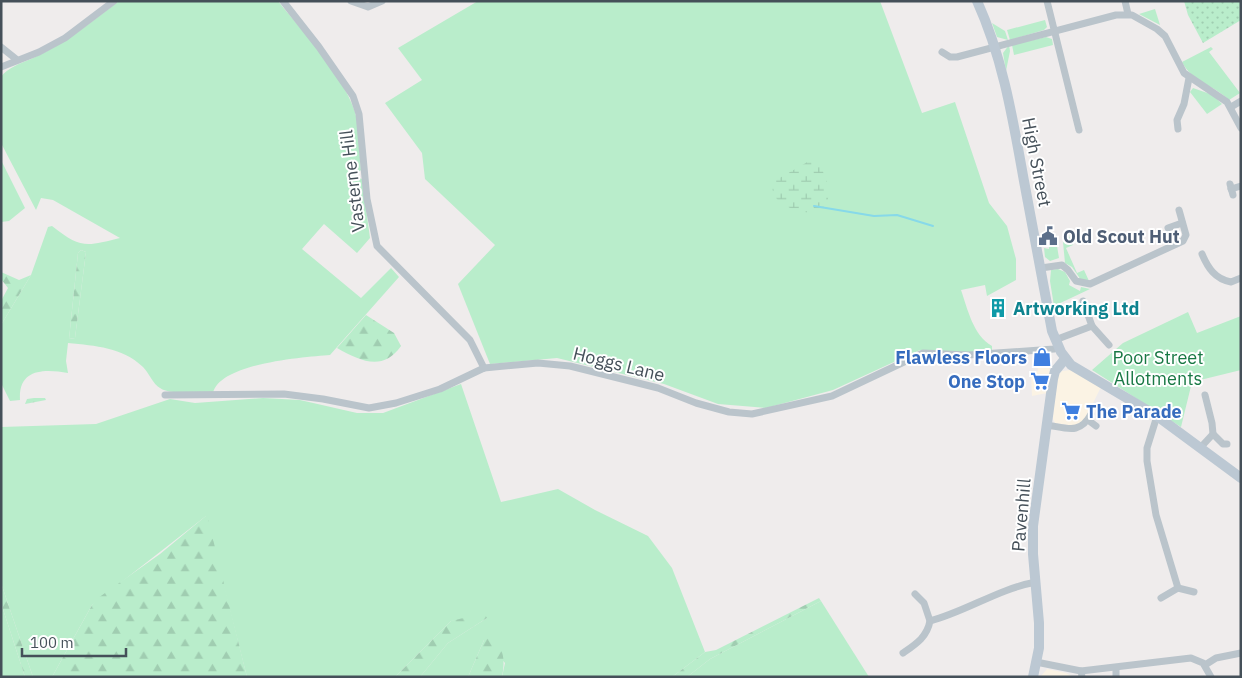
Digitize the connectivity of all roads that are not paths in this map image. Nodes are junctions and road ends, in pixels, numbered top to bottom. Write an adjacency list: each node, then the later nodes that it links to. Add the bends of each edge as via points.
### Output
1 (283, 1): 34 (street, Vasterne Hill, via 353,96 359,114 368,207 377,246 470,340)
2 (351, 1): 3 (street, via 368,7)
3 (382, 1)
4 (977, 1): 11 (street, High Street)
5 (1047, 1): 9 (street)
6 (1124, 1): 8 (street)
7 (111, 2): 13 (street, via 65,38)
8 (1128, 14): 9 (street); 15 (street, via 1165,36 1179,66)
9 (1054, 32): 11 (street); 19 (street)
10 (1, 47): 13 (street)
11 (995, 47): 12 (street, via 948,60); 27 (street, High Street, via 1018,142)
12 (942, 52)
13 (16, 59): 14 (street)
14 (1, 67)
15 (1189, 78): 17 (street, via 1220,95); 20 (street, via 1177,120)
16 (1241, 102): 17 (street)
17 (1231, 107): 18 (street)
18 (1241, 128)
19 (1079, 130)
20 (1178, 130)
21 (1241, 186): 22 (street)
22 (1231, 189)
23 (1179, 210): 24 (street)
24 (1182, 223): 25 (street); 27 (street, via 1186,234 1183,241 1090,284 1076,281 1062,265)
25 (1168, 228)
26 (1202, 254): 28 (street, via 1212,272 1222,280 1231,282)
27 (1041, 268): 31 (street, High Street)
28 (1241, 278)
29 (1083, 301): 30 (street)
30 (1092, 326): 31 (street, Hoggs Lane); 32 (street)
31 (1056, 343): 33 (street, High Street); 34 (street, Hoggs Lane, via 1054,350 968,355 923,353 832,396 752,414 730,412 658,388 570,366 538,364)
32 (1109, 345)
33 (1065, 360): 37 (street); 38 (street, Pavenhill, via 1054,374)
34 (484, 368): 35 (street, Hoggs Lane, via 440,389 369,408 284,394)
35 (166, 395)
36 (1205, 395): 40 (street)
37 (1157, 416): 42 (street); 45 (street, via 1147,448 1147,461 1156,515)
38 (1047, 425): 39 (street, via 1078,428 1090,418); 44 (street, Pavenhill, via 1033,526)
39 (1096, 426)
40 (1213, 434): 41 (street); 42 (street)
41 (1227, 444)
42 (1201, 447): 43 (street)
43 (1241, 478)
44 (1036, 582): 49 (street, via 1007,588 961,612); 52 (street, Pavenhill, via 1040,623)
45 (1178, 588): 46 (street); 48 (street)
46 (1194, 592)
47 (916, 594): 49 (street)
48 (1161, 598)
49 (930, 621): 50 (street, via 922,638)
50 (903, 652)
51 (1241, 653): 53 (street, via 1216,658)
52 (1036, 662): 55 (street); 56 (street, Pavenhill)
53 (1205, 665): 54 (street, via 1197,659 1187,658); 58 (street)
54 (1116, 668): 55 (street); 57 (street)
55 (1082, 674)
56 (1033, 677)
57 (1116, 677)
58 (1211, 677)

